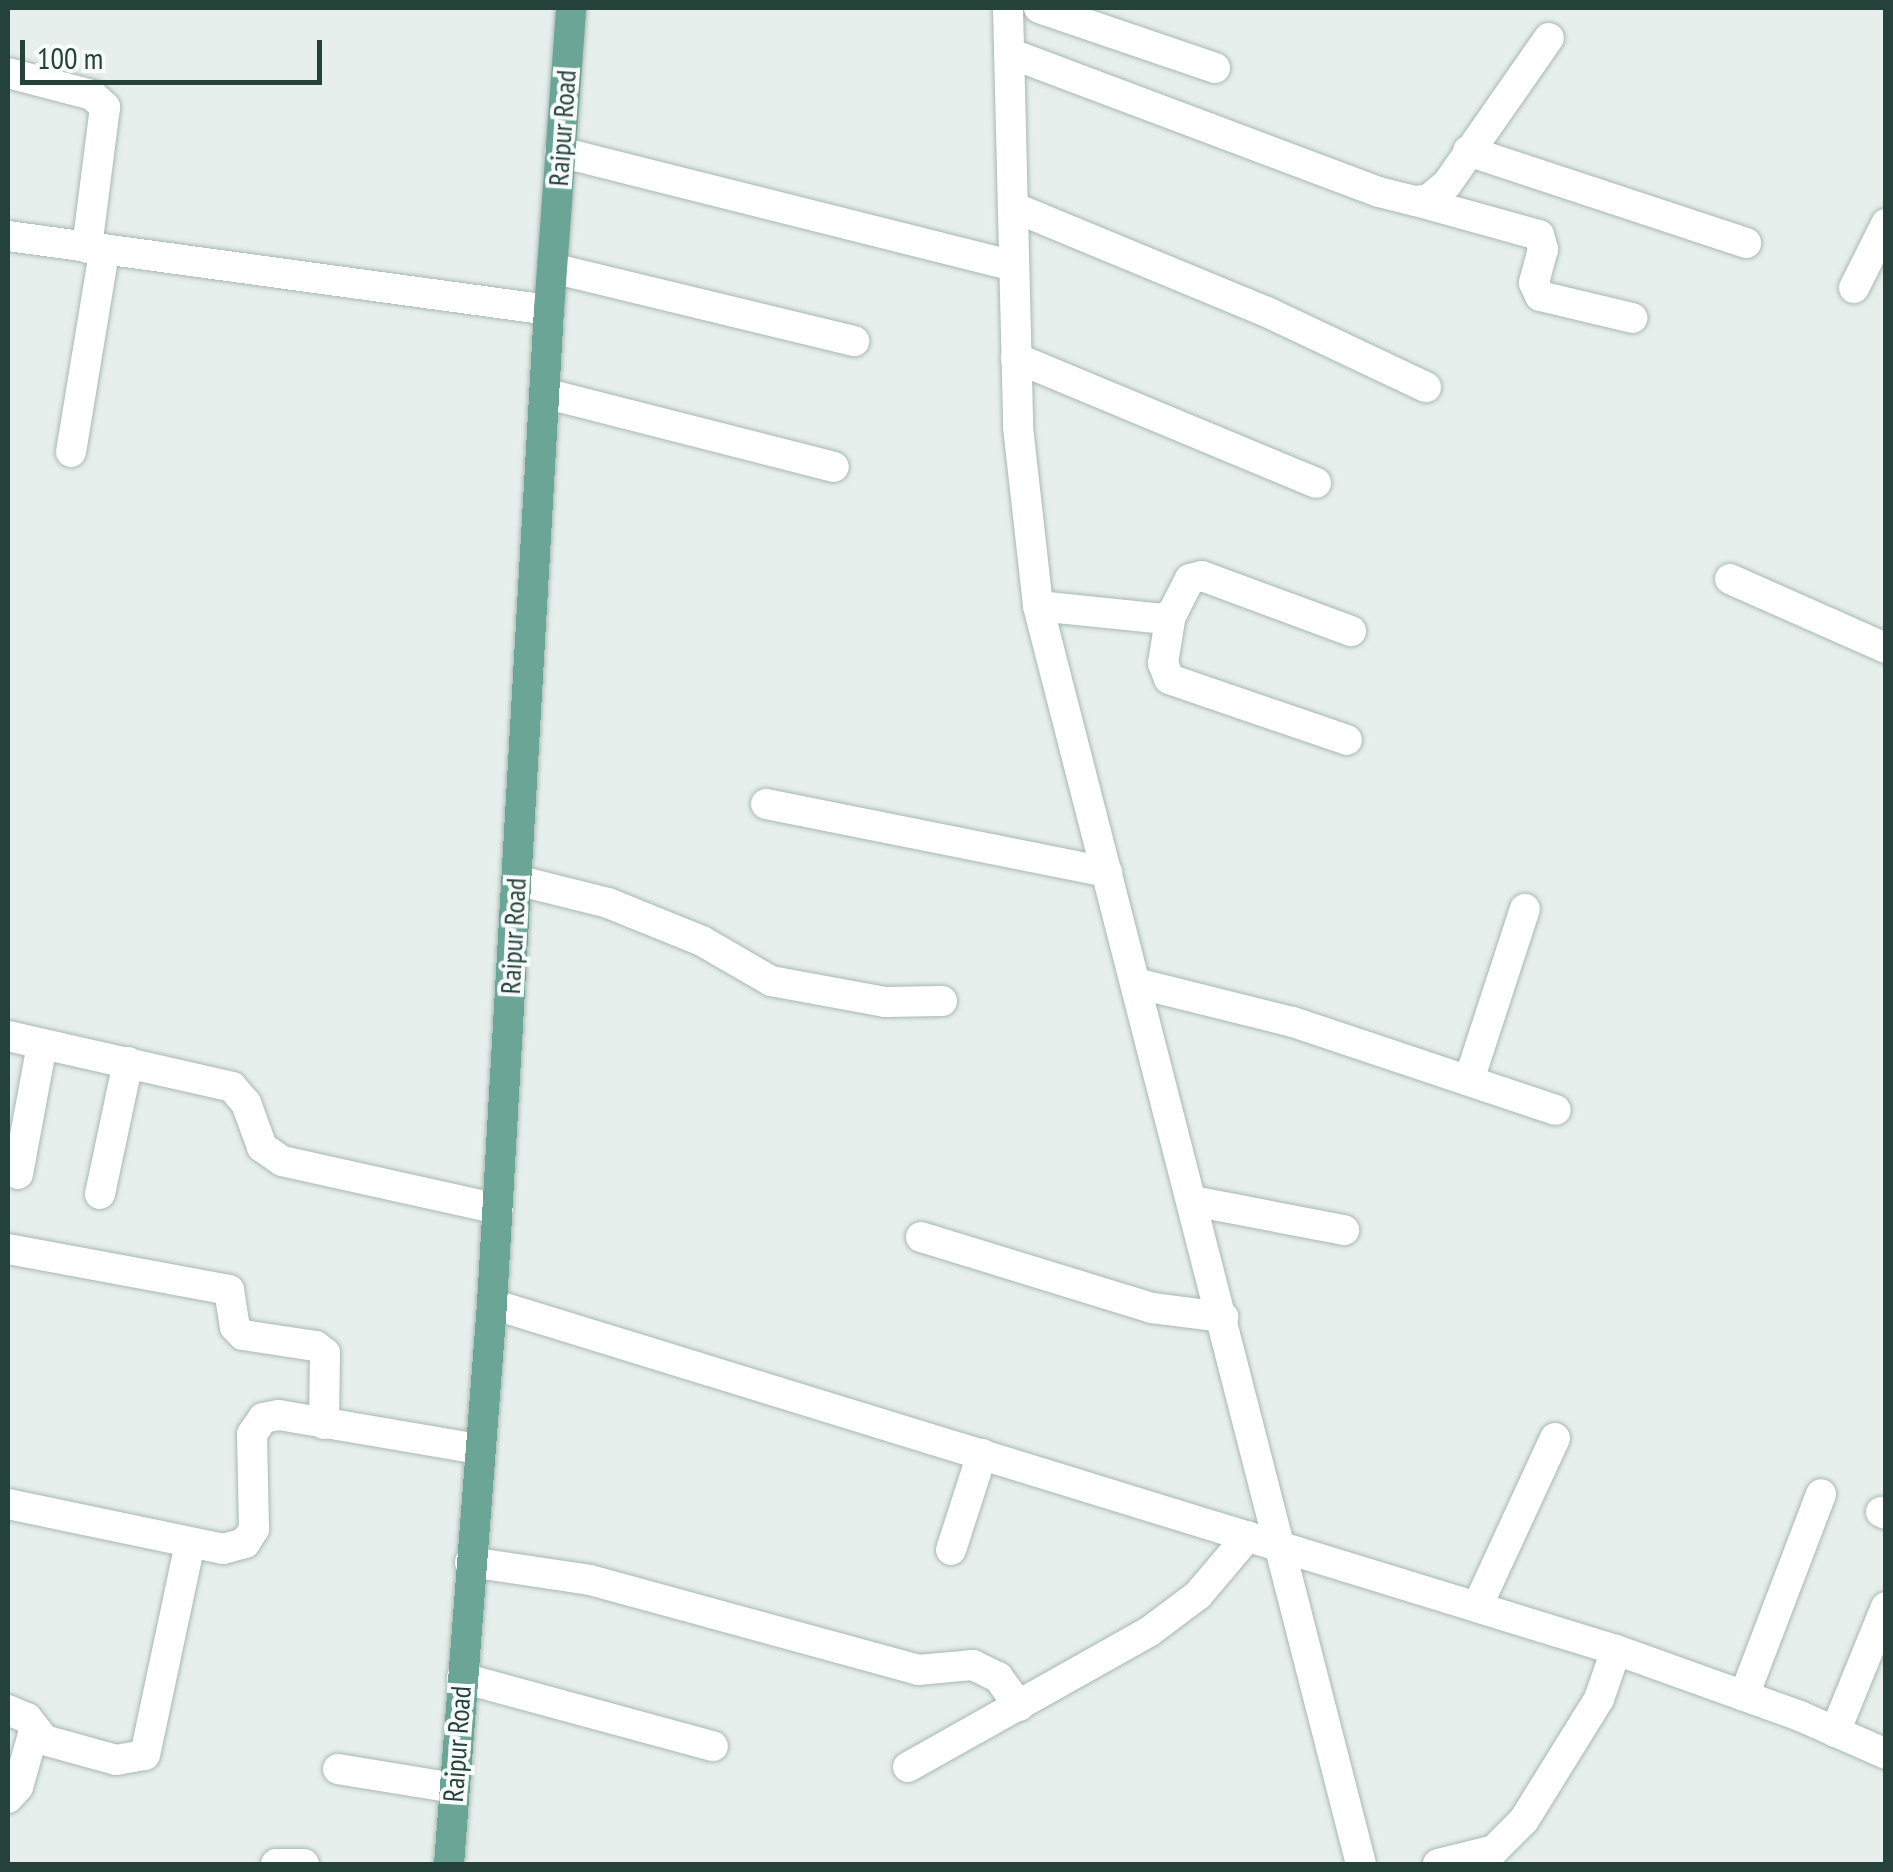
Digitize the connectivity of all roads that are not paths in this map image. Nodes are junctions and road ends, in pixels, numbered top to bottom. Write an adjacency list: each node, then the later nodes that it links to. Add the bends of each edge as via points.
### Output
1 (571, 8): 10 (main road, Raipur Road)
2 (1008, 8): 6 (street)
3 (1039, 8): 4 (street)
4 (1102, 18): 7 (street)
5 (1549, 38): 9 (street)
6 (1009, 53): 11 (street); 12 (street)
7 (1215, 68)
8 (8, 73): 16 (street, via 92,95 105,107)
9 (1468, 151): 11 (street, via 1439,194); 15 (street)
10 (560, 152): 17 (street); 18 (main road, Raipur Road)
11 (1416, 201): 21 (street, via 1539,235 1543,250 1534,283 1540,296)
12 (1013, 207): 17 (street); 24 (street, via 1267,312)
13 (1886, 224): 19 (street)
14 (8, 236): 16 (street)
15 (1746, 242)
16 (95, 250): 20 (street); 26 (street)
17 (1014, 266): 23 (street)
18 (552, 268): 20 (main road, Raipur Road); 22 (street)
19 (1854, 288)
20 (548, 310): 25 (main road, Raipur Road)
21 (1632, 318)
22 (854, 341)
23 (1016, 358): 28 (street); 30 (street)
24 (1426, 388)
25 (544, 393): 27 (street); 37 (main road, Raipur Road)
26 (71, 452)
27 (834, 467)
28 (1316, 484)
29 (1730, 579): 33 (street)
30 (1038, 606): 31 (street, via 1152,619); 36 (street)
31 (1171, 614): 32 (street, via 1190,578 1202,576); 34 (street, via 1163,663 1169,680)
32 (1351, 631)
33 (1886, 648)
34 (1347, 740)
35 (766, 804): 36 (street)
36 (1107, 872): 39 (street)
37 (516, 880): 40 (street, via 608,903 772,980 885,1002); 49 (main road, Raipur Road)
38 (1525, 909): 44 (street)
39 (1136, 983): 44 (street, via 1293,1022); 48 (street)
40 (942, 1000)
41 (8, 1036): 42 (street)
42 (42, 1044): 43 (street); 46 (street)
43 (128, 1062): 47 (street); 49 (street, via 239,1092 262,1147 274,1158)
44 (1470, 1080): 45 (street)
45 (1556, 1110)
46 (18, 1174)
47 (100, 1194)
48 (1193, 1202): 50 (street); 54 (street)
49 (498, 1208): 53 (main road, Raipur Road)
50 (1344, 1230)
51 (921, 1237): 54 (street, via 1162,1310)
52 (8, 1249): 55 (street, via 229,1290 235,1327 243,1335 325,1352)
53 (492, 1304): 57 (main road, Raipur Road); 58 (street)
54 (1223, 1317): 63 (street)
55 (324, 1424): 57 (street); 62 (street, via 279,1415 258,1422 252,1434 256,1517 250,1538 223,1548)
56 (1556, 1438): 66 (street)
57 (478, 1448): 65 (main road, Raipur Road)
58 (982, 1454): 61 (street); 64 (street)
59 (1821, 1494): 70 (street)
60 (8, 1504): 62 (street)
61 (1248, 1536): 63 (street); 71 (street, via 1182,1609)
62 (190, 1544): 73 (street, via 147,1753 131,1760 100,1758 44,1740)
63 (1282, 1546): 66 (street); 84 (street)
64 (951, 1550)
65 (470, 1562): 69 (main road, Raipur Road); 71 (street, via 590,1580 918,1670 973,1665 998,1678)
66 (1477, 1607): 68 (street)
67 (1886, 1608): 74 (street)
68 (1616, 1650): 70 (street); 85 (street, via 1598,1699 1524,1820 1494,1850)
69 (462, 1678): 75 (street); 79 (main road, Raipur Road)
70 (1744, 1696): 74 (street)
71 (1019, 1706): 77 (street)
72 (8, 1710): 73 (street, via 27,1718)
73 (34, 1730): 80 (street, via 18,1787)
74 (1835, 1732): 76 (street)
75 (713, 1746)
76 (1886, 1754)
77 (908, 1767)
78 (338, 1770): 79 (street)
79 (454, 1788): 83 (main road, Raipur Road)
80 (8, 1798)
81 (276, 1864): 82 (street)
82 (304, 1864)
83 (449, 1864)
84 (1361, 1864)
85 (1438, 1864)

